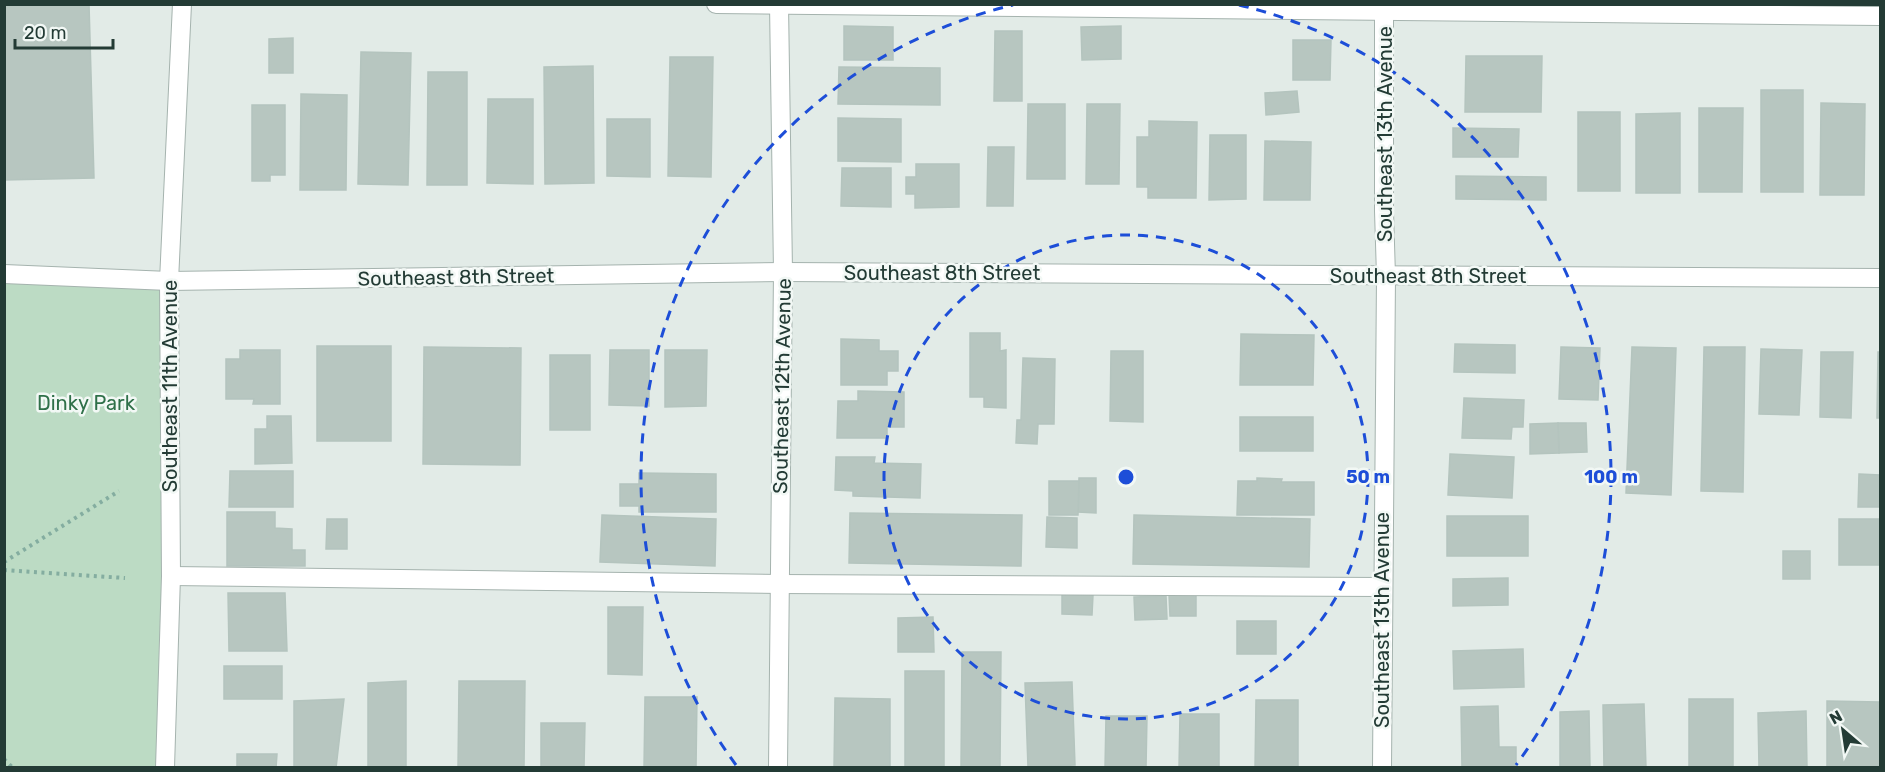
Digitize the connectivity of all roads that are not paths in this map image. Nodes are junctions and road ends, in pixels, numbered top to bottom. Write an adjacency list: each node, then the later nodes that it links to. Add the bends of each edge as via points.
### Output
1 (182, 4): 10 (street, Southeast 11th Avenue)
2 (716, 4): 3 (street)
3 (779, 5): 4 (street); 6 (street, Southeast 12th Avenue)
4 (1384, 8): 5 (street); 8 (street, Southeast 13th Avenue)
5 (1881, 16)
6 (783, 272): 8 (street, Southeast 8th Street); 10 (street, Southeast 8th Street); 12 (street, Southeast 12th Avenue)
7 (4, 274): 10 (street, Southeast 8th Street)
8 (1386, 276): 9 (street, Southeast 8th Street); 13 (street, Southeast 13th Avenue)
9 (1881, 278)
10 (169, 281): 11 (street, Southeast 11th Avenue)
11 (171, 576): 12 (street); 14 (street, Southeast 11th Avenue)
12 (780, 584): 13 (street); 15 (street, Southeast 12th Avenue)
13 (1382, 587): 16 (street, Southeast 13th Avenue)
14 (165, 768)
15 (778, 768)
16 (1382, 768)

